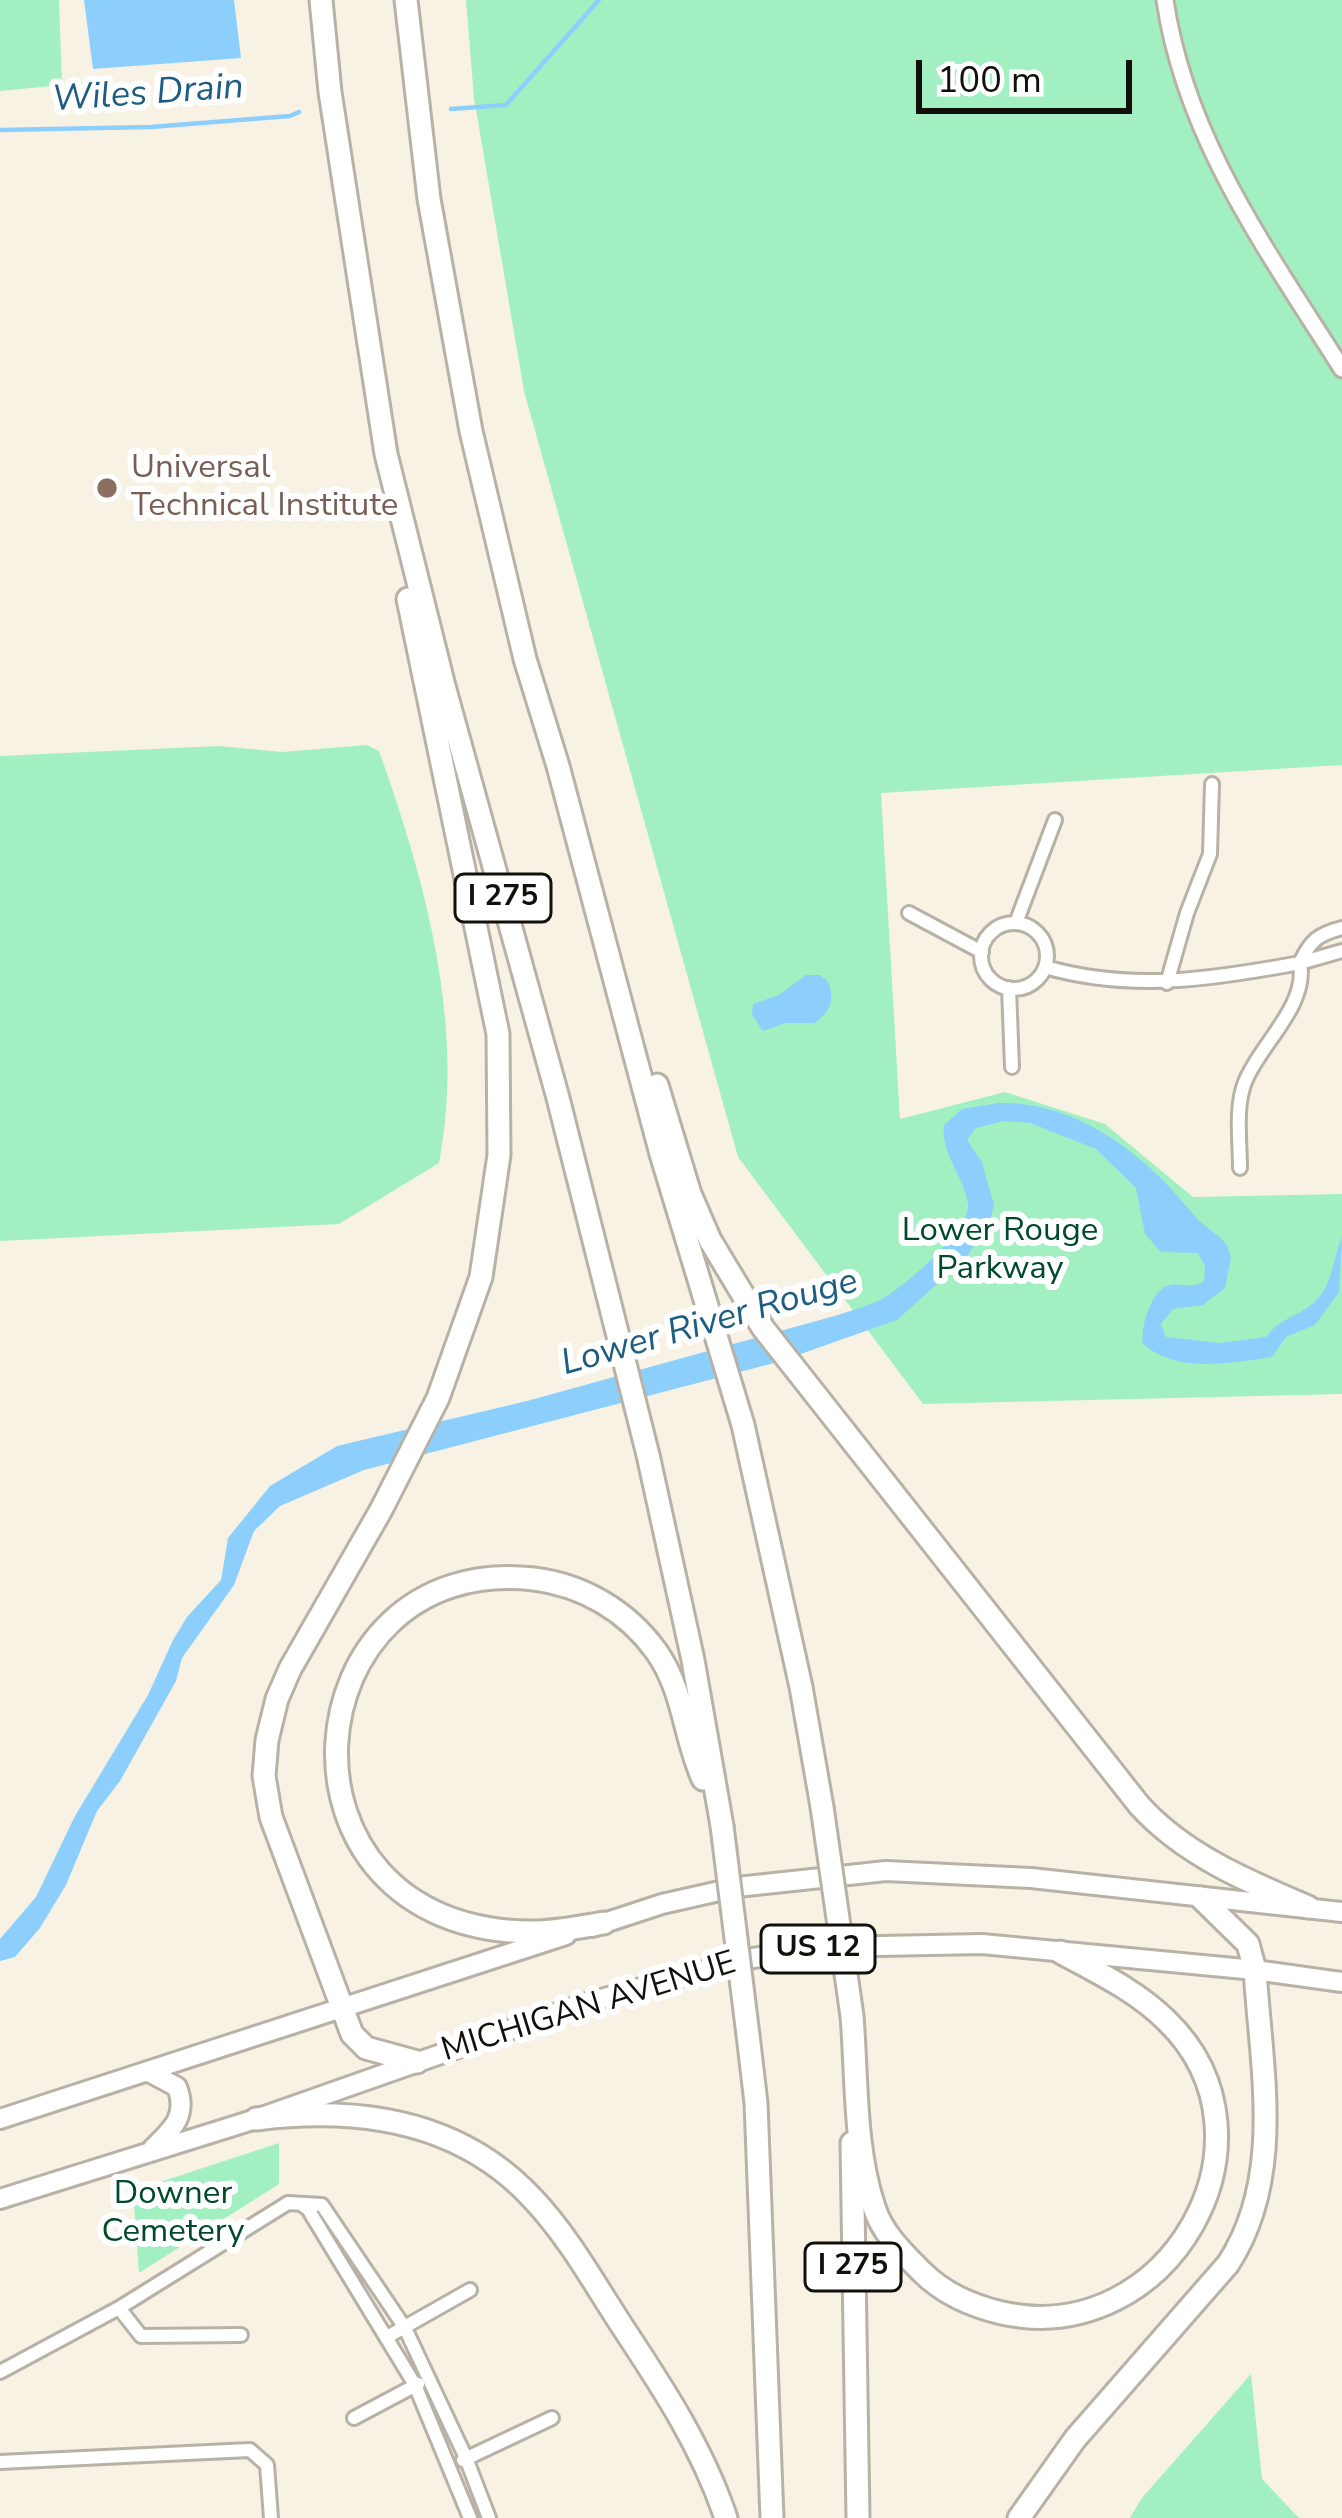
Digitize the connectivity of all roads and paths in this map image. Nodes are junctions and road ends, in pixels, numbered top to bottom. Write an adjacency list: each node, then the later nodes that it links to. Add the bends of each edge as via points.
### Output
1 (321, 0): 5 (highway, I 275, via 361,311)
2 (406, 0): 6 (highway, I 275, via 429,199 471,430)
3 (1165, 0): 4 (street, via 1186,94 1213,155)
4 (1342, 369)
5 (395, 494): 20 (highway, I 275, via 648,1455); 28 (highway, via 404,580 498,1034 500,1155 481,1277 438,1398 272,1716 264,1776 272,1817)
6 (558, 766): 22 (highway, via 690,1194 763,1328 1148,1815 1207,1860); 29 (highway, I 275, bridge, via 743,1424 797,1667)
7 (1212, 784): 16 (street, via 1210,854)
8 (1055, 820): 10 (street)
9 (909, 913): 13 (street)
10 (1016, 923): 13 (street, via 989,934); 15 (street, via 1042,937)
11 (1342, 928): 14 (street, via 1309,943)
12 (1342, 951): 14 (street)
13 (982, 952): 17 (street, via 985,971)
14 (1300, 963): 16 (street); 19 (street, via 1293,1001 1243,1087)
15 (1045, 967): 16 (street); 17 (street, via 1031,984)
16 (1167, 983)
17 (1009, 988): 18 (street)
18 (1012, 1067)
19 (1240, 1168)
20 (720, 1820): 24 (highway, via 671,1678 620,1611 545,1580 490,1578 441,1592 394,1621 349,1684 334,1740 340,1795 368,1854 412,1898 462,1921 530,1932); 54 (highway, I 275, bridge, via 757,2124)
21 (1201, 1898): 22 (main road, US 12); 24 (main road, US 12, via 886,1871 737,1887); 26 (highway, via 1248,1944)
22 (1308, 1907): 23 (main road, US 12)
23 (1342, 1912)
24 (604, 1923): 28 (main road, US 12)
25 (1060, 1952): 26 (main road, MICHIGAN AVENUE / US 12); 29 (highway, via 1168,2022 1203,2078 1214,2127 1210,2181 1179,2248 1136,2289 1065,2318 979,2308 935,2285 887,2233 865,2162); 30 (main road, MICHIGAN AVENUE / US 12, via 903,1944 746,1959)
26 (1255, 1970): 27 (main road, MICHIGAN AVENUE / US 12); 56 (highway, via 1265,2156 1242,2243)
27 (1342, 1982)
28 (341, 2010): 30 (highway, via 366,2048); 31 (main road, US 12)
29 (851, 2016): 55 (highway, I 275)
30 (417, 2062): 33 (main road, MICHIGAN AVENUE / US 12)
31 (147, 2072): 32 (main road, US 12); 34 (main road, via 177,2087 182,2107 176,2127)
32 (0, 2119)
33 (256, 2119): 34 (main road, MICHIGAN AVENUE / US 12); 53 (highway, via 338,2113 394,2120 448,2138 506,2173 549,2217 665,2392 707,2466)
34 (150, 2151): 35 (main road, MICHIGAN AVENUE / US 12)
35 (0, 2199)
36 (300, 2204): 38 (street, via 288,2203); 39 (street, via 322,2205 332,2215); 41 (street)
37 (470, 2290): 39 (street)
38 (119, 2308): 40 (street, via 141,2336); 42 (street)
39 (405, 2328): 41 (street); 43 (street)
40 (241, 2335)
41 (387, 2337): 44 (street)
42 (0, 2372)
43 (430, 2379): 44 (street); 47 (street)
44 (415, 2386): 45 (street); 49 (street)
45 (354, 2417)
46 (552, 2418): 47 (street)
47 (466, 2458): 49 (street); 52 (street)
48 (0, 2462): 50 (street, via 250,2450 267,2465)
49 (451, 2466): 51 (street)
50 (271, 2513)
51 (470, 2518)
52 (489, 2518)
53 (725, 2518)
54 (772, 2518)
55 (858, 2518)
56 (1019, 2518)

